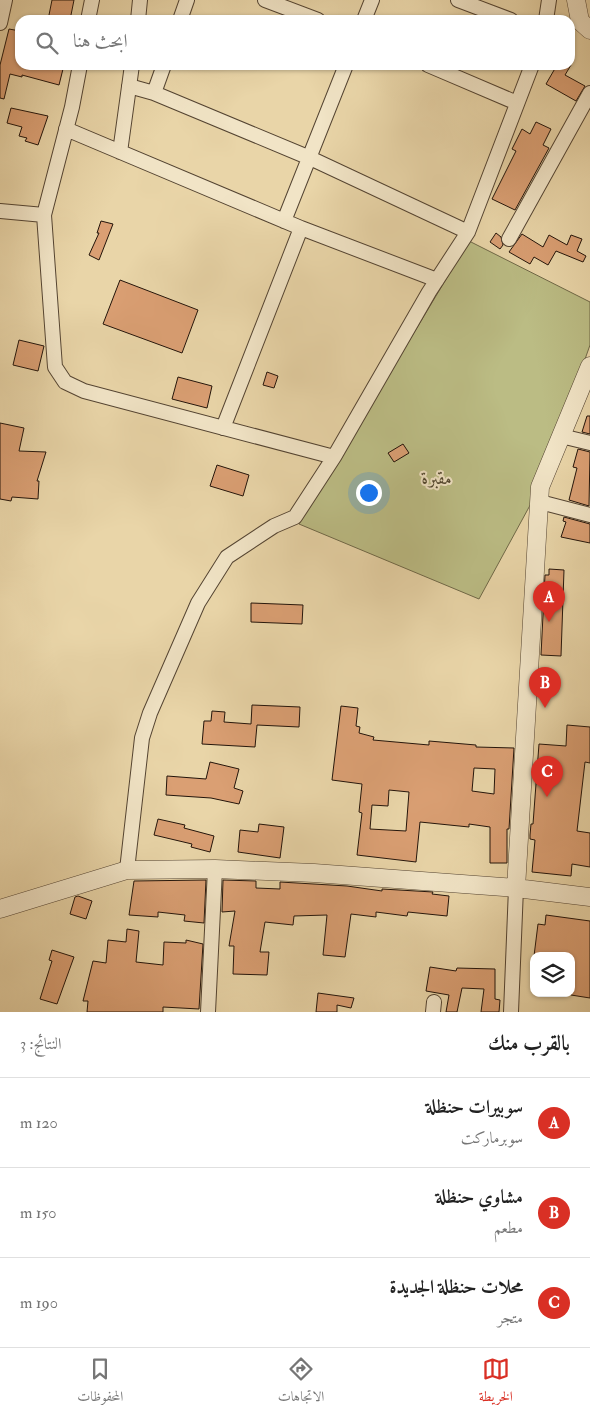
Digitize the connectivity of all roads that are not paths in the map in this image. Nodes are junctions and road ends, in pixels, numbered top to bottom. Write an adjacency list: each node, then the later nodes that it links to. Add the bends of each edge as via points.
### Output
1 (5, 0): 17 (street)
2 (92, 0): 10 (street)
3 (140, 0): 11 (street)
4 (187, 0): 12 (street)
5 (265, 0): 13 (street)
6 (372, 0): 14 (street)
7 (458, 0): 15 (street)
8 (549, 0): 16 (street)
9 (576, 0): 18 (street, via 580,21)
10 (89, 15)
11 (138, 15)
12 (182, 15)
13 (305, 15)
14 (366, 15)
15 (498, 15)
16 (547, 15)
17 (0, 23)
18 (590, 30)
19 (79, 70): 29 (street)
20 (131, 70): 25 (street)
21 (162, 70): 26 (street)
22 (344, 70): 31 (street)
23 (440, 70): 28 (street)
24 (530, 70): 28 (street)
25 (129, 86): 26 (street); 30 (street)
26 (154, 93): 31 (street)
27 (590, 93): 37 (street)
28 (517, 103): 36 (street)
29 (66, 129): 30 (street); 33 (street)
30 (120, 152): 34 (street)
31 (310, 158): 34 (street); 36 (street)
32 (0, 211): 33 (street)
33 (44, 215): 40 (street, via 56,367 66,382 84,391)
34 (284, 221): 35 (street)
35 (301, 228): 38 (street); 40 (street)
36 (468, 232): 38 (street)
37 (509, 239)
38 (437, 280): 43 (street)
39 (589, 371): 41 (street)
40 (223, 428): 43 (street)
41 (561, 436): 42 (street); 44 (street, via 540,486)
42 (590, 443)
43 (334, 457): 47 (street, via 295,517 274,526 227,557 198,603 142,738)
44 (540, 502): 45 (street); 48 (street)
45 (590, 514)
46 (215, 869): 47 (street); 48 (street); 51 (street)
47 (128, 870): 50 (street)
48 (516, 888): 49 (street); 52 (street)
49 (590, 897)
50 (0, 909)
51 (208, 1012)
52 (511, 1012)

